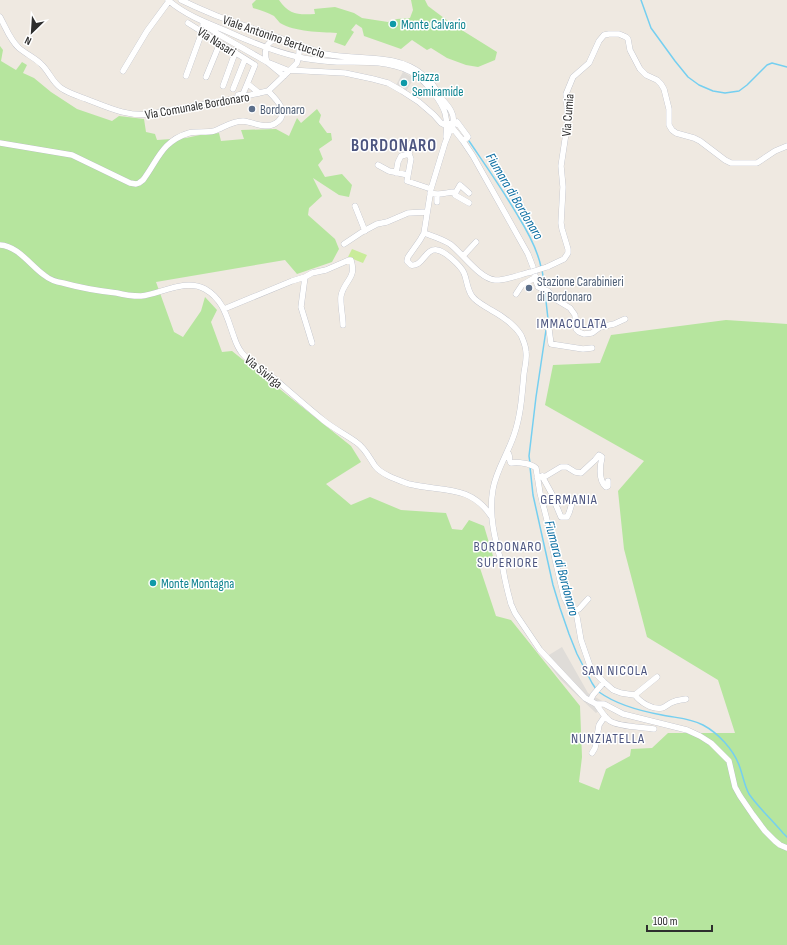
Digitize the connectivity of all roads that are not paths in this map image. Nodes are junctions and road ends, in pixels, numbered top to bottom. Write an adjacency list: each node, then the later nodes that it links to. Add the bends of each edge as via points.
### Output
1 (168, 0): 4 (street, Viale Antonino Bertuccio); 16 (street)
2 (181, 0): 7 (street, Viale Antonino Bertuccio, via 211,14)
3 (0, 17): 26 (street, Via Comunale Bordonaro, via 18,48 41,64 61,88 120,112 150,114)
4 (194, 18): 10 (street, Viale Antonino Bertuccio); 14 (street)
5 (188, 24): 6 (street, Via Nasari)
6 (202, 32): 8 (street, Via Nasari); 17 (street)
7 (278, 38): 9 (street, Viale Antonino Bertuccio); 10 (street, via 271,41)
8 (220, 43): 11 (street, Via Nasari); 20 (street)
9 (297, 45): 12 (street); 27 (street, Viale Antonino Bertuccio, via 331,56 387,60 411,67 427,78 445,102 451,112)
10 (266, 48): 12 (street, Viale Antonino Bertuccio); 14 (street)
11 (234, 52): 13 (street, Via Nasari); 22 (street)
12 (299, 57): 15 (street, Via Comunale Bordonaro); 27 (street, Viale Antonino Bertuccio, via 366,62 397,66 410,71 424,81)
13 (245, 59): 18 (street, Via Nasari); 21 (street, Via Nasari, via 255,66)
14 (267, 62): 15 (street); 19 (street)
15 (290, 70): 19 (street, Via Comunale Bordonaro); 27 (street, via 345,73 383,82 402,90 441,123)
16 (123, 71)
17 (186, 76)
18 (238, 76): 21 (street); 23 (street, Via Nasari)
19 (284, 76): 24 (street, Via Comunale Bordonaro)
20 (206, 78)
21 (248, 82): 25 (street); 26 (street, via 243,94 230,97)
22 (223, 86)
23 (233, 89)
24 (268, 91): 25 (street, Via Comunale Bordonaro); 28 (street, via 280,103 282,109 281,117 276,123 264,126 242,121 213,131 194,132 179,137 160,153 139,184 118,178 76,156)
25 (259, 93): 26 (street, Via Comunale Bordonaro)
26 (228, 100)
27 (453, 123): 35 (street); 50 (street, via 528,254)
28 (0, 142)
29 (411, 143): 31 (street)
30 (787, 146): 48 (street, Via Cumia, bridge, via 757,163 732,163 700,140 676,133 669,125 669,109 661,84 646,76 640,69 626,37 609,34 600,39 588,63 572,79 566,94 568,120 561,170 561,223 568,249 565,258 531,272 494,280 482,274)
31 (409, 154): 33 (street, via 401,156); 34 (street, via 411,159)
32 (378, 165): 33 (street)
33 (396, 173): 34 (street)
34 (408, 174): 35 (street, via 406,181)
35 (431, 191): 38 (street); 42 (street)
36 (456, 192): 37 (street, via 460,184); 38 (street); 40 (street, via 455,194)
37 (469, 193)
38 (437, 195): 39 (street)
39 (437, 202)
40 (469, 203)
41 (355, 206): 43 (street)
42 (427, 212): 43 (street, via 406,214); 44 (street)
43 (365, 231): 46 (street)
44 (424, 233): 48 (street, Via Cumia, via 447,242); 58 (street, via 408,256 408,263 415,266 431,251 442,251 463,270 472,297 510,322 524,343 526,354 518,423)
45 (476, 242): 48 (street)
46 (344, 244)
47 (0, 245): 52 (street, Via Sivirga, via 15,250 45,276 57,282 138,296 195,285 211,293)
48 (463, 256)
49 (305, 277): 52 (street); 55 (street, via 351,260 354,268 341,296); 56 (street, via 301,307)
50 (536, 277): 51 (street, via 522,285); 53 (street, via 537,285 548,290 555,299 570,308 575,315 576,330 579,332 592,333)
51 (516, 294)
52 (224, 309): 62 (street, Via Sivirga, via 236,344 243,354 323,420 360,445 380,471 409,484 469,496 483,505)
53 (625, 319)
54 (539, 324): 57 (street, via 549,329 551,344)
55 (343, 325)
56 (312, 343)
57 (592, 348)
58 (507, 452): 59 (street, via 511,463 532,465); 62 (street, via 494,484)
59 (540, 476): 60 (street, via 546,476 561,467 581,473 599,455 602,457 600,471 606,487); 61 (street, via 553,496 561,517 567,517 573,500); 64 (street, via 540,493 564,597)
60 (608, 481)
61 (581, 498)
62 (491, 516): 68 (street, via 515,613 540,650 585,698)
63 (588, 598): 64 (street)
64 (574, 611): 66 (street, via 590,666)
65 (657, 677): 67 (street)
66 (603, 683): 67 (street, via 617,692); 68 (street)
67 (634, 695): 69 (street, via 645,704 659,708)
68 (591, 698): 70 (street)
69 (686, 699)
70 (596, 704): 71 (street); 74 (street, via 604,704 623,714 687,730 708,740 729,762 735,787 753,815 775,841)
71 (606, 716): 72 (street, via 616,723); 73 (street, via 599,725)
72 (654, 729)
73 (592, 753)
74 (787, 848)

